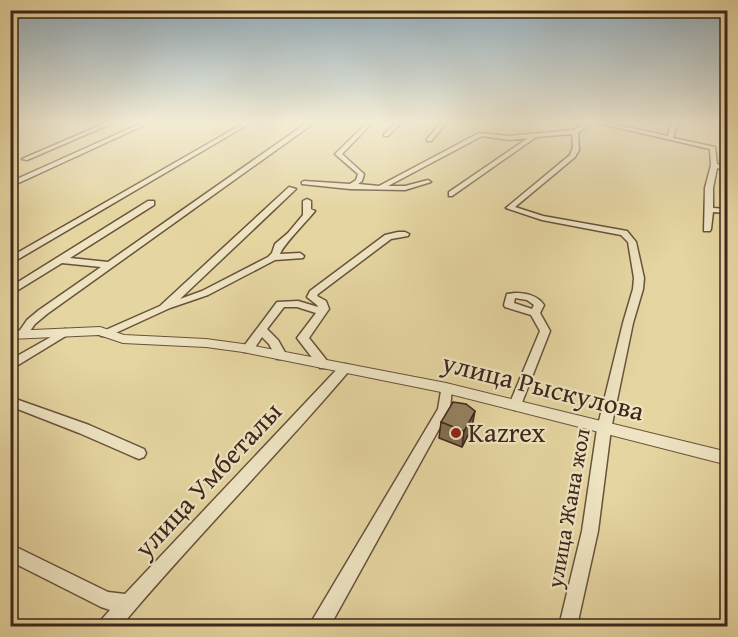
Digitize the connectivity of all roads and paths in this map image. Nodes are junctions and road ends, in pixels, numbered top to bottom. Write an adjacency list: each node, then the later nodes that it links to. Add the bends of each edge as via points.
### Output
1 (42, 152): 10 (street)
2 (83, 152): 15 (street)
3 (199, 152): 29 (street)
4 (270, 152): 30 (street)
5 (340, 152): 16 (street, via 338,154 361,174 361,178)
6 (447, 152): 17 (street)
7 (512, 152): 19 (street)
8 (574, 152): 47 (street, улица Жана жол, via 510,208 542,218 611,229 624,233 632,242 638,289)
9 (713, 152): 11 (street)
10 (25, 159)
11 (714, 165): 12 (street); 22 (street)
12 (728, 170)
13 (428, 182): 17 (street, via 417,187)
14 (304, 183): 16 (street)
15 (10, 185)
16 (344, 185): 17 (street)
17 (378, 188)
18 (292, 189): 32 (street)
19 (452, 194)
20 (307, 201): 26 (street, via 309,214 278,246)
21 (151, 203): 28 (street)
22 (709, 210): 23 (street); 24 (street)
23 (728, 211)
24 (707, 229)
25 (405, 234): 33 (street, via 388,237 313,293 312,298 322,303)
26 (278, 255): 27 (street); 32 (street, via 205,293)
27 (300, 256)
28 (61, 260): 30 (street); 31 (street)
29 (10, 261)
30 (110, 265): 37 (street)
31 (10, 292)
32 (164, 308): 38 (street)
33 (322, 312): 35 (street, via 298,304 280,304); 41 (street, via 303,338)
34 (536, 313): 46 (street, via 543,323 544,338)
35 (262, 330): 39 (street); 40 (street, via 279,348)
36 (65, 332): 37 (street, улица Рыскулова); 38 (street, улица Рыскулова); 42 (street)
37 (17, 334)
38 (105, 334): 39 (street, улица Рыскулова, via 129,340)
39 (248, 349): 40 (street, улица Рыскулова)
40 (281, 356): 41 (street, улица Рыскулова)
41 (324, 365): 43 (street, улица Рыскулова)
42 (10, 366)
43 (345, 368): 44 (street, улица Рыскулова); 51 (street, улица Умбеталы)
44 (446, 388): 46 (street, улица Рыскулова); 53 (street, via 444,409)
45 (10, 401): 48 (street)
46 (514, 405): 47 (street, улица Рыскулова)
47 (604, 429): 49 (street, улица Рыскулова); 54 (street, улица Жана жол, via 590,531)
48 (139, 453)
49 (728, 459)
50 (10, 552): 51 (street, via 107,601)
51 (128, 603): 52 (street, улица Умбеталы)
52 (109, 627)
53 (320, 627)
54 (568, 627)

